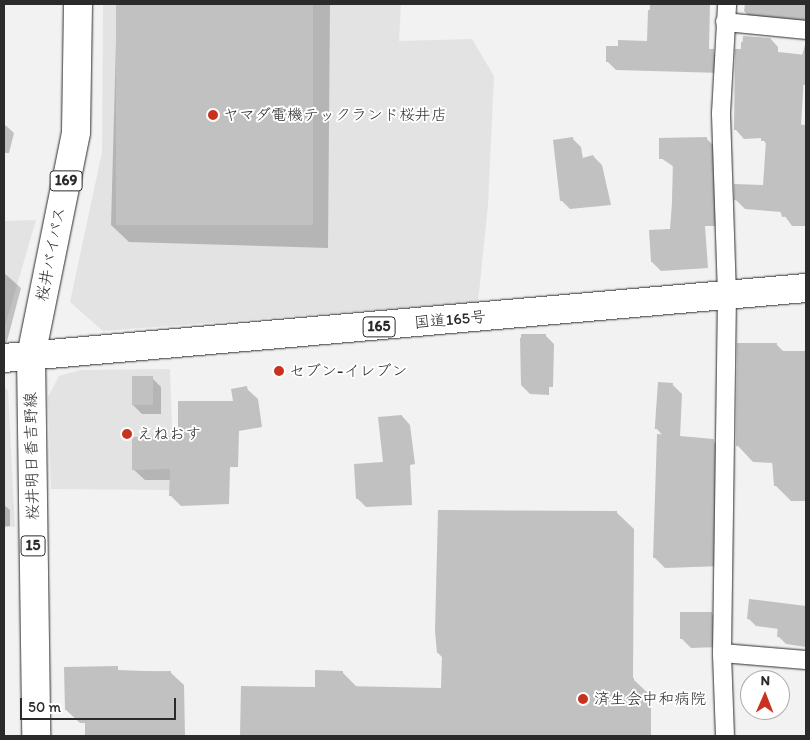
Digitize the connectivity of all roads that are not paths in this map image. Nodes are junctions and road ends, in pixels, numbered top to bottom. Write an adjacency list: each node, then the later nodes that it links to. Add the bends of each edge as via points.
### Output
1 (78, 4): 7 (main road, 桜井バイパス / 169, via 76,132)
2 (727, 4): 3 (street)
3 (725, 22): 4 (street); 6 (street, via 721,113)
4 (806, 30)
5 (806, 288): 6 (main road, 国道165号 / 165)
6 (727, 295): 7 (main road, 国道165号 / 165); 9 (street)
7 (31, 356): 8 (main road, 国道165号 / 165); 11 (main road, 桜井明日香吉野線 / 15)
8 (4, 358)
9 (722, 653): 10 (street); 12 (street)
10 (806, 660)
11 (36, 736)
12 (725, 736)

